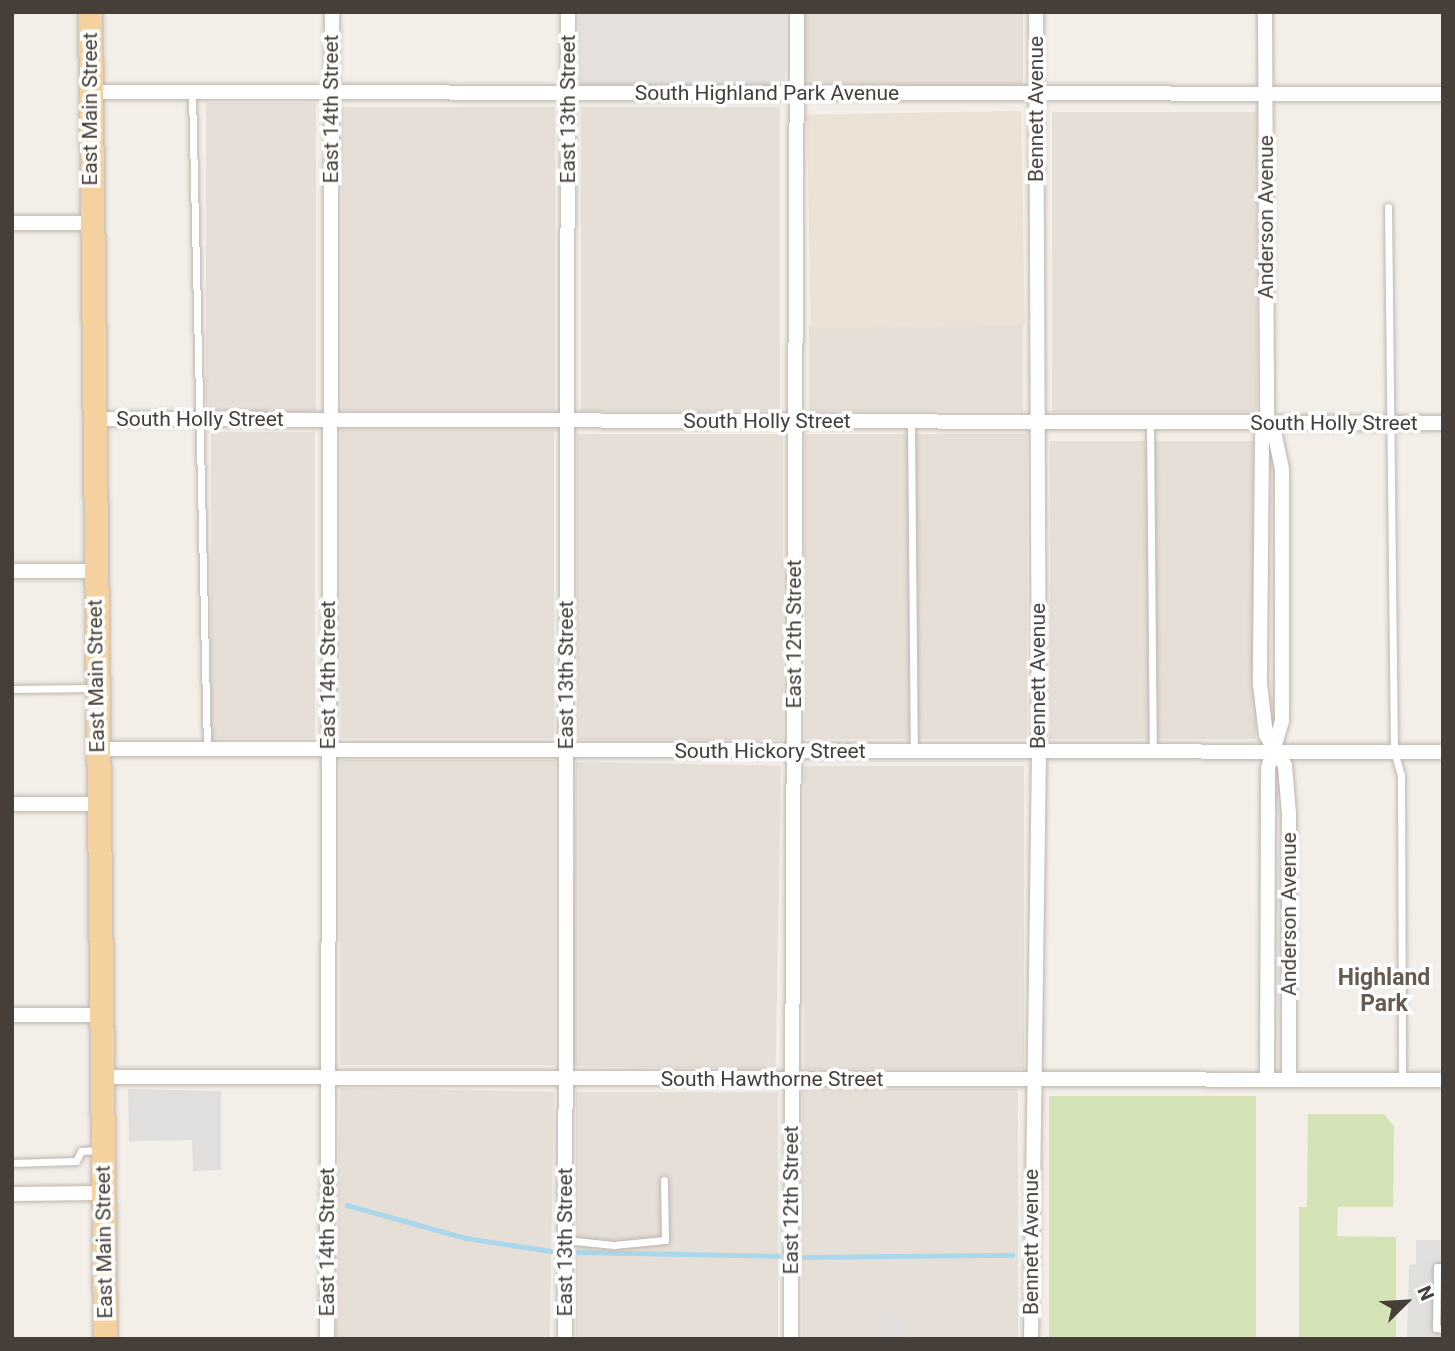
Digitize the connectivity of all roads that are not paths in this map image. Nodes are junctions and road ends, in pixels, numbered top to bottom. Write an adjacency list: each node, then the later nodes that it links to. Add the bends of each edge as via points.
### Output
1 (90, 12): 7 (main road, East Main Street)
2 (332, 12): 9 (street, East 14th Street)
3 (568, 12): 10 (street, East 13th Street)
4 (797, 12): 11 (street, East 12th Street)
5 (1036, 12): 12 (street, Bennett Avenue)
6 (1265, 12): 13 (street, Anderson Avenue)
7 (90, 92): 8 (street, South Highland Park Avenue); 17 (main road, East Main Street)
8 (192, 92): 9 (street, South Highland Park Avenue); 19 (lane)
9 (332, 92): 10 (street, South Highland Park Avenue); 20 (street, East 14th Street)
10 (569, 93): 11 (street, South Highland Park Avenue); 21 (street, East 13th Street)
11 (796, 93): 12 (street, South Highland Park Avenue); 22 (street, East 12th Street)
12 (1035, 93): 13 (street, South Highland Park Avenue); 24 (street, Bennett Avenue)
13 (1266, 94): 14 (street, South Highland Park Avenue); 26 (street, Anderson Avenue)
14 (1443, 94)
15 (1388, 207): 27 (lane)
16 (12, 223): 17 (street)
17 (90, 223): 18 (main road, East Main Street)
18 (92, 419): 19 (street, South Holly Street); 30 (main road, East Main Street)
19 (202, 419): 20 (street, South Holly Street); 34 (lane)
20 (328, 420): 21 (street, South Holly Street); 35 (street, East 14th Street)
21 (568, 421): 22 (street, South Holly Street); 36 (street, East 13th Street)
22 (794, 421): 23 (street, South Holly Street); 37 (street, East 12th Street)
23 (911, 421): 24 (street, South Holly Street); 38 (lane)
24 (1037, 422): 25 (street, South Holly Street); 39 (street, Bennett Avenue)
25 (1150, 422): 26 (street, South Holly Street); 40 (lane)
26 (1267, 422): 27 (street, South Holly Street); 41 (street, Anderson Avenue, via 1276,436 1282,470 1282,721); 41 (street, Anderson Avenue, via 1262,437 1260,684 1266,735)
27 (1391, 423): 28 (street, South Holly Street); 42 (lane)
28 (1443, 423)
29 (12, 571): 30 (street)
30 (95, 571): 31 (main road, East Main Street)
31 (97, 688): 32 (lane); 33 (main road, East Main Street)
32 (12, 689)
33 (97, 750): 34 (street, South Hickory Street); 45 (main road, East Main Street)
34 (207, 750): 35 (street, South Hickory Street)
35 (328, 750): 36 (street, South Hickory Street); 49 (street, East 14th Street)
36 (566, 750): 37 (street, South Hickory Street); 50 (street, East 13th Street)
37 (794, 751): 38 (street, South Hickory Street); 51 (street, East 12th Street)
38 (914, 751): 39 (street, South Hickory Street)
39 (1039, 751): 40 (street, South Hickory Street); 52 (street, Bennett Avenue)
40 (1153, 751): 41 (street, South Hickory Street)
41 (1276, 751): 42 (street, South Hickory Street); 53 (street, Anderson Avenue, via 1268,768); 54 (street, Anderson Avenue, via 1284,766 1289,825)
42 (1394, 751): 43 (street, South Hickory Street); 55 (lane, via 1401,775)
43 (1443, 752)
44 (12, 804): 45 (street)
45 (98, 804): 47 (main road, East Main Street)
46 (12, 1015): 47 (street)
47 (101, 1015): 48 (main road, East Main Street)
48 (102, 1077): 49 (street, South Hawthorne Street); 57 (main road, East Main Street)
49 (328, 1078): 50 (street, South Hawthorne Street); 66 (street, East 14th Street)
50 (565, 1078): 51 (street, South Hawthorne Street); 62 (street, East 13th Street)
51 (791, 1079): 52 (street, South Hawthorne Street); 68 (street, East 12th Street)
52 (1031, 1079): 53 (street, South Hawthorne Street); 69 (street, Bennett Avenue)
53 (1267, 1080): 54 (street, South Hawthorne Street)
54 (1289, 1080): 55 (street, South Hawthorne Street)
55 (1402, 1080): 56 (street, South Hawthorne Street)
56 (1443, 1080)
57 (103, 1150): 58 (lane, via 81,1151 76,1161); 60 (main road, East Main Street)
58 (12, 1163)
59 (664, 1180): 62 (lane, via 665,1240 614,1244)
60 (103, 1193): 61 (street); 65 (main road, East Main Street)
61 (12, 1194)
62 (564, 1240): 67 (street, East 13th Street)
63 (1443, 1267): 64 (lane, via 1437,1267 1436,1328)
64 (1443, 1329)
65 (105, 1339)
66 (327, 1339)
67 (565, 1339)
68 (791, 1339)
69 (1031, 1339)

